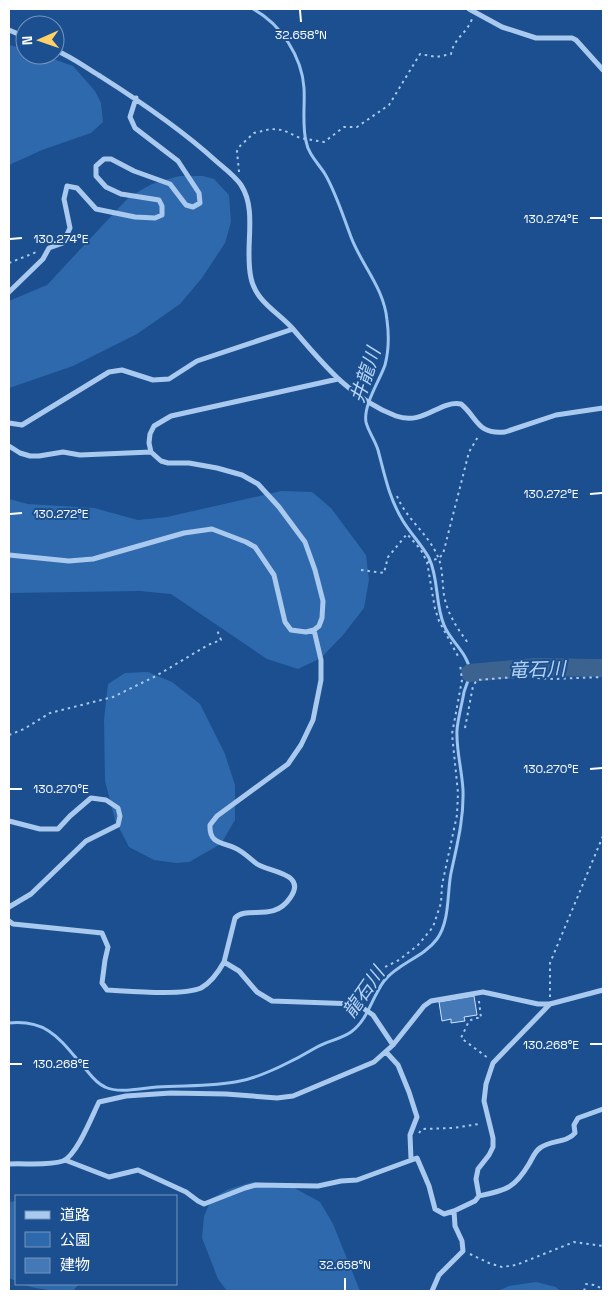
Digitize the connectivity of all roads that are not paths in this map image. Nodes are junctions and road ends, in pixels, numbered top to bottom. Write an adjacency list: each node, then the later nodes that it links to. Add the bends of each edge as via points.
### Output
1 (469, 9): 3 (street, via 536,38 572,38)
2 (65, 54): 4 (street)
3 (603, 70)
4 (136, 98): 5 (street, via 130,117 136,128 178,161 199,193 200,203 193,207 186,205 170,184 104,159 96,166 96,176 106,187 121,194 159,200 162,215 135,217 96,209 76,188 67,186 64,199 70,228 62,243 49,248); 6 (street, via 204,150 240,183 249,209 249,263 253,286 260,299)
5 (9, 292)
6 (293, 329): 7 (street); 9 (street, via 197,361 169,379 153,380 122,370 109,372 22,425)
7 (338, 379): 8 (street, via 364,401 397,416 418,418 449,405 461,404 476,423 497,433 556,415); 11 (street, via 171,416 154,426 150,434)
8 (603, 408)
9 (9, 423)
10 (9, 446): 11 (street, via 30,456 63,452 80,455)
11 (151, 452): 13 (street, via 168,463 190,463 242,475 258,484 279,506 305,542 315,570 323,601 322,618)
12 (9, 555): 13 (street, via 69,561 93,559 184,533 212,529 255,547 274,575 285,622 298,632)
13 (314, 630): 17 (street, via 321,660 321,680 313,720 300,745 288,764 210,824 211,835 218,842 235,848 266,869 285,873 294,886 290,899 280,908 270,913 237,915)
14 (9, 821): 15 (street, via 40,830 58,829 91,798 106,800 118,808 120,816 118,825 86,841 31,894)
15 (9, 907)
16 (9, 921): 17 (street, via 102,933 108,947 102,983 107,990 189,992 202,987)
17 (224, 962): 20 (street, via 272,1001 357,1004 370,1014)
18 (603, 990): 19 (street)
19 (550, 1004): 20 (street, via 483,992 431,1001); 26 (street, via 494,1063 486,1084 484,1101 493,1147 478,1169)
20 (393, 1045): 21 (street)
21 (386, 1052): 23 (street, via 374,1062 293,1096 171,1093 126,1096 99,1102 72,1154); 24 (street, via 398,1065 417,1117 410,1135)
22 (603, 1109): 26 (street, via 578,1118 572,1137 539,1148 513,1186)
23 (65, 1160): 24 (street, via 109,1177 138,1170 204,1204 256,1185 318,1186 356,1180); 25 (street)
24 (412, 1160): 27 (street, via 417,1158 435,1210 444,1214)
25 (9, 1164)
26 (479, 1196): 27 (street)
27 (454, 1211): 28 (street, via 463,1251 439,1275)
28 (432, 1291)

